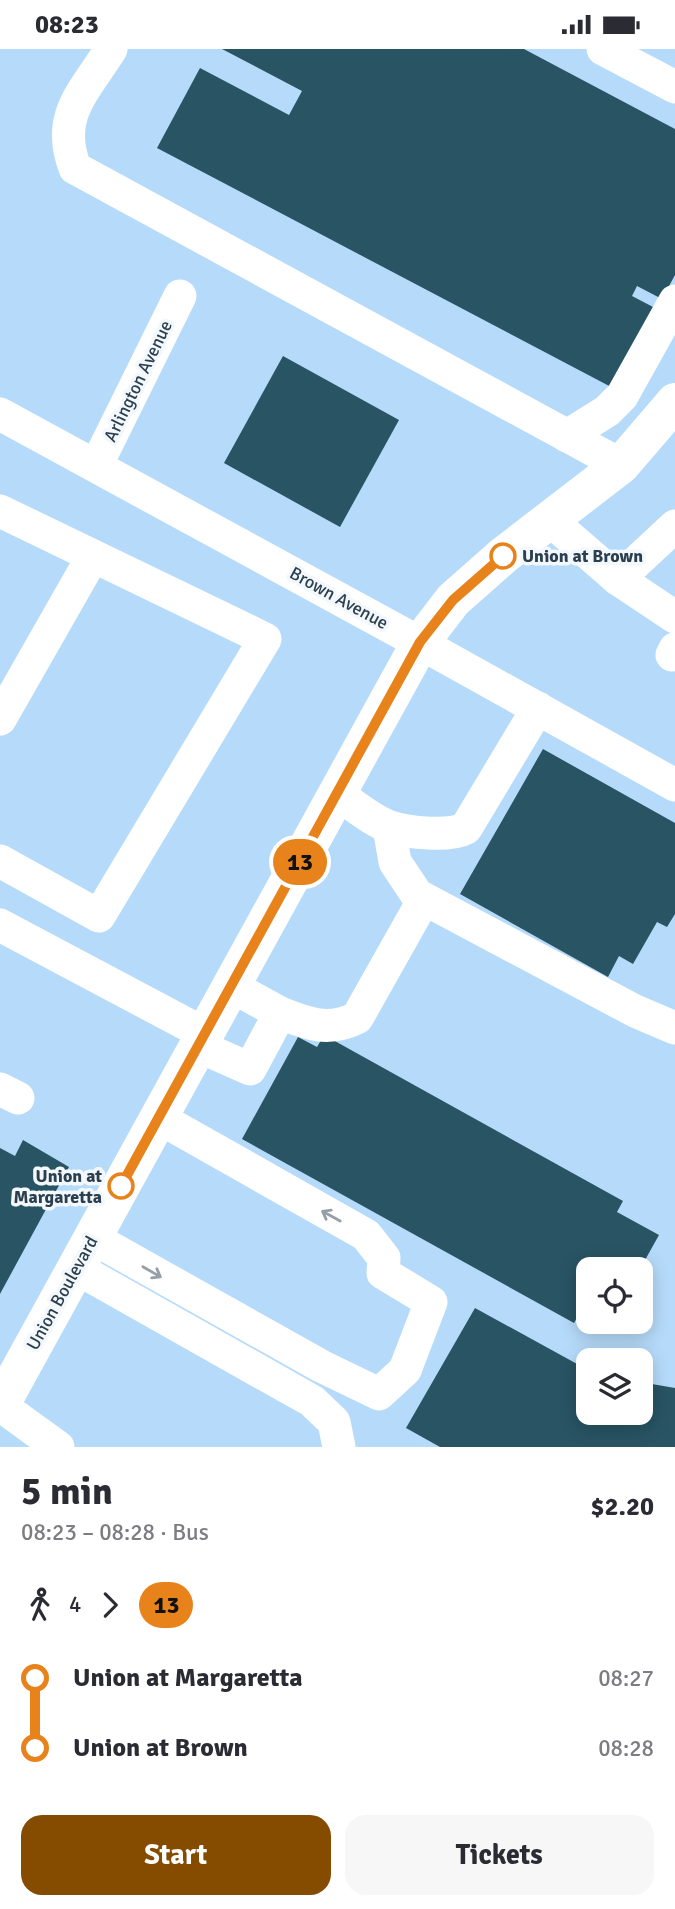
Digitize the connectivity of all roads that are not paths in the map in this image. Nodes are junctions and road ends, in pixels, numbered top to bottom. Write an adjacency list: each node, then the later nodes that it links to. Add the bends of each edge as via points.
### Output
1 (111, 49): 8 (street, via 69,116 66,145 75,168)
2 (603, 49): 3 (street)
3 (675, 87)
4 (180, 296): 10 (street, Arlington Avenue)
5 (675, 301): 8 (street, via 622,396)
6 (675, 402): 9 (main road, Union Boulevard)
7 (0, 414): 10 (street, Brown Avenue)
8 (567, 436): 9 (street)
9 (621, 465): 12 (main road, Union Boulevard)
10 (96, 467): 17 (street, Brown Avenue)
11 (0, 511): 14 (street)
12 (550, 520): 15 (street); 17 (main road, Union Boulevard, via 453,600)
13 (675, 526): 15 (street)
14 (93, 556): 19 (street); 23 (street, via 265,639 99,916)
15 (618, 579): 16 (street)
16 (675, 617)
17 (420, 642): 18 (street, Brown Avenue); 21 (main road, Union Boulevard)
18 (538, 708): 20 (street, Brown Avenue); 22 (street, via 467,828 448,834)
19 (0, 719)
20 (675, 785)
21 (337, 794): 22 (street); 26 (main road, Union Boulevard)
22 (389, 827): 24 (street, via 395,862)
23 (0, 861)
24 (424, 899): 27 (street, via 357,1018 339,1027 313,1026); 28 (street)
25 (0, 925): 29 (street)
26 (231, 986): 27 (street); 29 (main road, Union Boulevard)
27 (280, 1013): 29 (street, via 250,1069)
28 (675, 1028)
29 (202, 1040): 30 (main road, Union Boulevard)
30 (159, 1118): 31 (main road, Union Boulevard); 31 (street, one-way to 30, via 379,1394 405,1370 431,1302 383,1273 384,1258 366,1235)
31 (84, 1253): 32 (main road, Union Boulevard); 34 (street, via 312,1401 334,1422)
32 (0, 1406): 33 (street)
33 (58, 1447)
34 (338, 1447)

